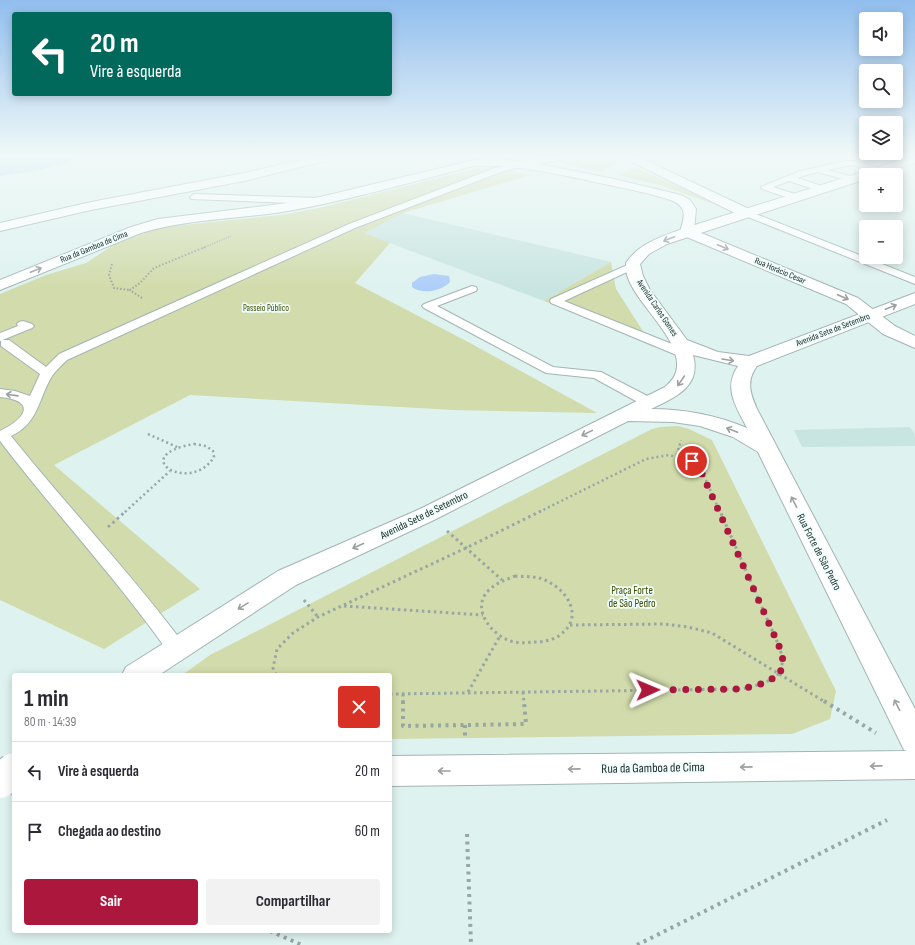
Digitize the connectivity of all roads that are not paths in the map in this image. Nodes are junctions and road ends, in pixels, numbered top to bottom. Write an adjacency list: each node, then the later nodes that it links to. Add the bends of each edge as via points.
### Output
1 (117, 201): 8 (main road)
2 (320, 201): 12 (main road, Rua da Gamboa de Cima, one-way to 2, via 136,230 164,222)
3 (417, 201): 21 (lane, via 352,226 63,357)
4 (682, 201): 9 (main road, via 689,207 690,213)
5 (719, 201): 7 (main road)
6 (782, 201): 7 (main road, Avenida Carlos Gomes)
7 (746, 213): 9 (main road, Avenida Carlos Gomes); 11 (lane)
8 (0, 227)
9 (687, 232): 10 (main road, Avenida Carlos Gomes, one-way to 10, via 644,251); 15 (main road, Rua Horácio Cesar, one-way to 15, via 852,301)
10 (634, 265): 19 (main road, Avenida Carlos Gomes, via 635,276 643,291); 19 (lane, via 553,299)
11 (915, 281)
12 (0, 285)
13 (472, 289): 23 (lane, via 428,306 550,370 597,375)
14 (915, 298): 15 (main road, Avenida Sete de Setembro, one-way to 14)
15 (870, 316): 18 (main road, Rua Horácio Cesar, via 889,330); 20 (main road, Avenida Sete de Setembro)
16 (23, 324): 17 (lane, via 28,326)
17 (3, 340): 21 (lane)
18 (915, 343)
19 (682, 349): 20 (main road, one-way to 20, via 728,361); 23 (main road, Avenida Sete de Setembro, one-way to 23, via 686,371 682,382 672,391)
20 (751, 362): 27 (main road, Rua Forte de São Pedro, via 742,372 739,380 740,391)
21 (47, 373): 24 (lane)
22 (0, 394): 24 (lane, one-way to 22, via 21,396)
23 (650, 403): 25 (main road, Avenida Sete de Setembro)
24 (32, 406): 26 (lane, via 31,413 25,421)
25 (622, 416): 27 (main road, one-way to 25, via 739,433 688,416); 28 (main road, Avenida Sete de Setembro, one-way to 28, via 428,514 287,578)
26 (2, 435): 28 (lane, via 57,504 154,617)
27 (766, 448): 30 (main road, Rua Forte de São Pedro, one-way to 27)
28 (176, 648): 29 (main road, Avenida Sete de Setembro)
29 (139, 673)
30 (915, 740)
31 (915, 765): 32 (main road, Rua da Gamboa de Cima, one-way to 32)
32 (392, 771)
33 (12, 772): 36 (main road, bridge)
34 (0, 773): 35 (main road)
35 (12, 773)
36 (0, 781)

